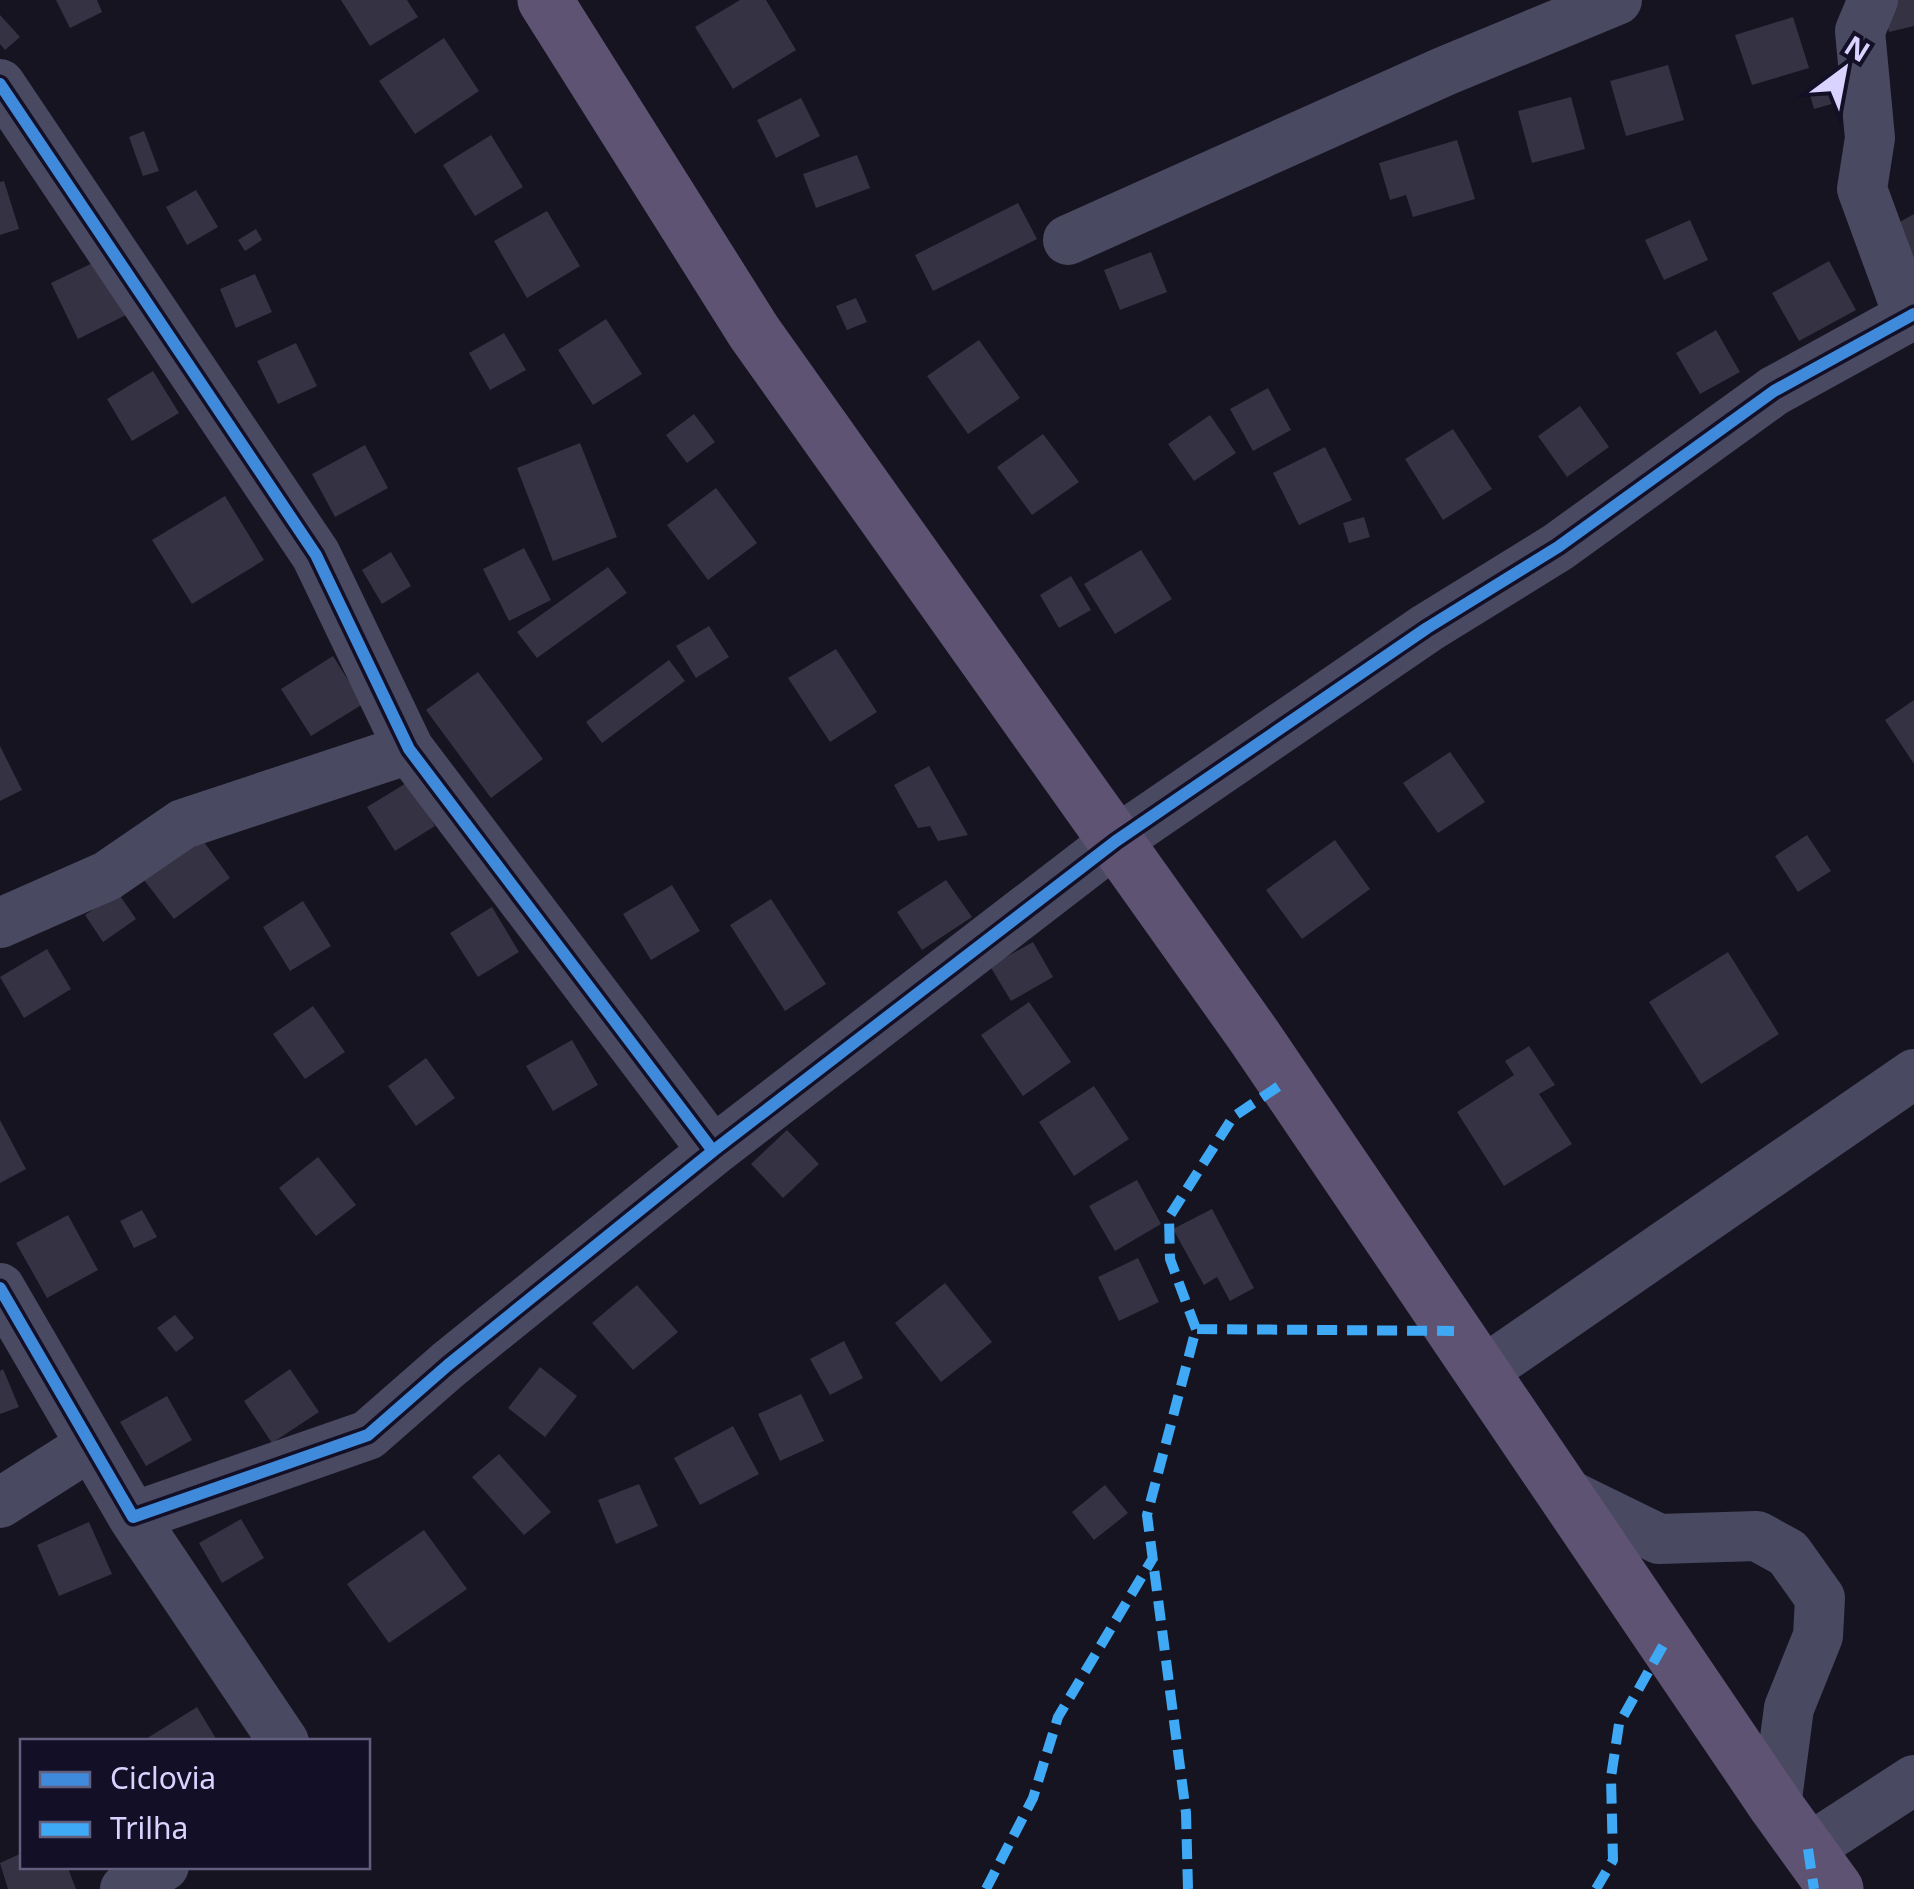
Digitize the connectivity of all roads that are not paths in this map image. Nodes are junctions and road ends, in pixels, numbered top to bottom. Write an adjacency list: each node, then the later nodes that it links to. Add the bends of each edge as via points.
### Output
1 (545, 0): 9 (main road, via 754,332)
2 (1617, 0): 6 (street)
3 (1874, 0): 7 (street, via 1860,31 1870,138 1862,188)
4 (0, 84): 5 (street)
5 (20, 149): 8 (street, via 316,555)
6 (1068, 240)
7 (1911, 316): 9 (street, via 1774,391 1558,547 1427,628)
8 (409, 748): 10 (street, via 184,824 108,876); 12 (street)
9 (1116, 841): 12 (street); 14 (main road)
10 (0, 922)
11 (1914, 1074): 14 (street)
12 (714, 1150): 18 (street, via 368,1435)
13 (0, 1288): 15 (street)
14 (1482, 1372): 16 (main road)
15 (91, 1445): 17 (street); 18 (street)
16 (1563, 1492): 21 (main road); 21 (street, via 1659,1540 1757,1536 1788,1553 1820,1598 1818,1636 1790,1708)
17 (0, 1503)
18 (133, 1516): 19 (street)
19 (282, 1739)
20 (1914, 1780): 21 (street)
21 (1807, 1848)
22 (159, 1869): 23 (street)
23 (125, 1889)

